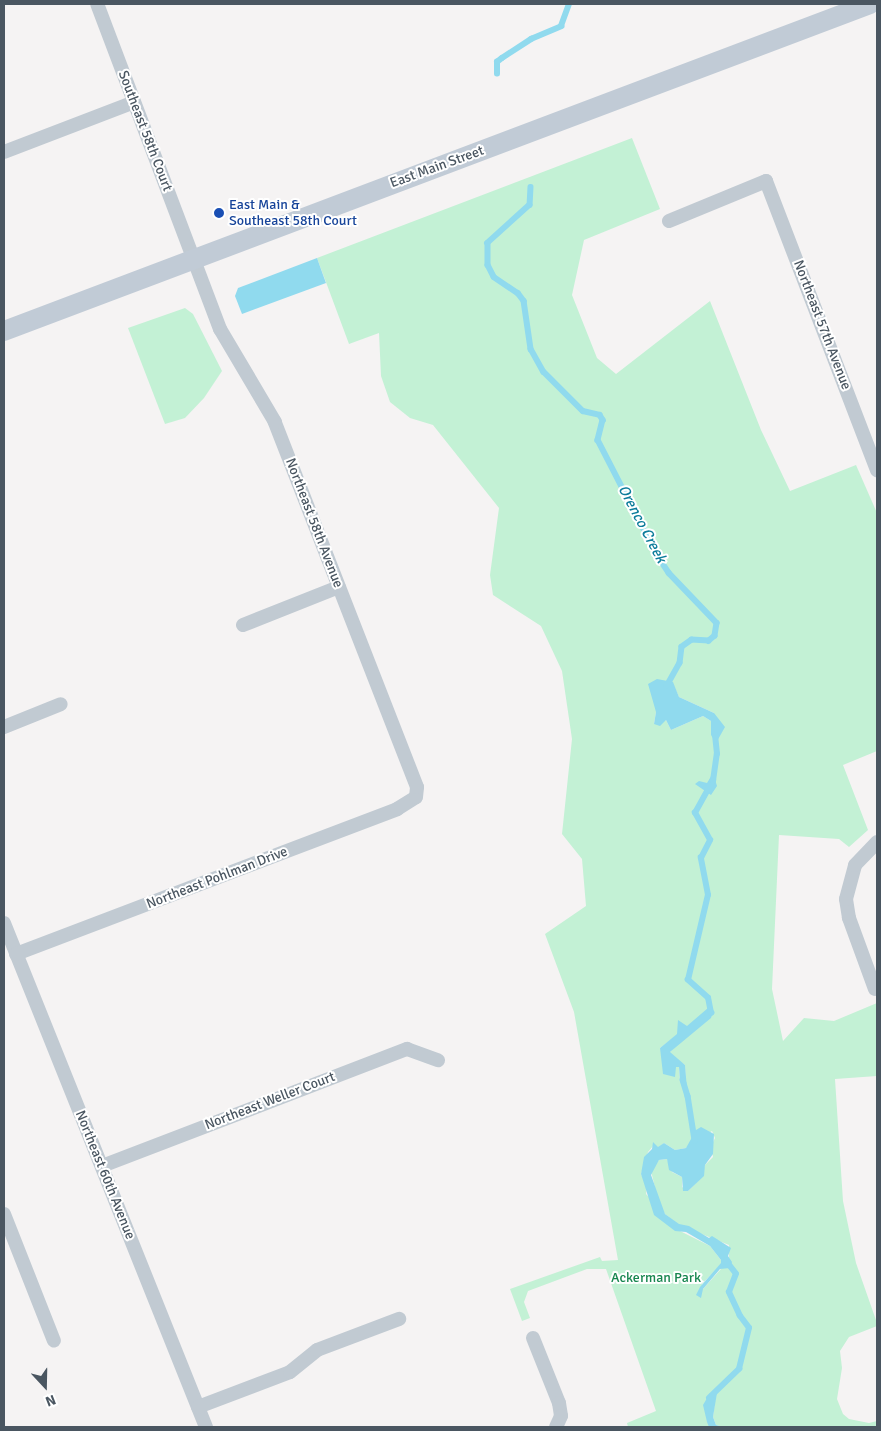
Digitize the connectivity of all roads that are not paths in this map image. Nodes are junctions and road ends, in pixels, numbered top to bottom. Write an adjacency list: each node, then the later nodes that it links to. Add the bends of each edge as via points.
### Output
1 (97, 4): 3 (street, Southeast 58th Court)
2 (870, 4): 6 (main road, East Main Street)
3 (134, 102): 4 (street); 6 (street, Southeast 58th Court)
4 (4, 152)
5 (669, 221): 8 (street, Northeast 57th Avenue, via 766,181)
6 (194, 257): 7 (main road, East Main Street); 9 (street, Northeast 58th Avenue, via 227,344 276,422)
7 (4, 331)
8 (877, 470)
9 (339, 587): 10 (street); 13 (street, Northeast 58th Avenue, via 414,775)
10 (243, 625)
11 (61, 704): 12 (street)
12 (4, 727)
13 (416, 797): 16 (street, Northeast Pohlman Drive, via 407,805 366,822)
14 (877, 842): 17 (street, via 855,865 846,899 849,918)
15 (4, 923): 16 (street, Northeast 60th Avenue)
16 (16, 954): 19 (street, Northeast 60th Avenue)
17 (874, 989)
18 (438, 1060): 19 (street, Northeast Weller Court, via 406,1049)
19 (102, 1166): 24 (street, Northeast 60th Avenue)
20 (4, 1214): 23 (street)
21 (399, 1319): 24 (street, via 330,1344 290,1372)
22 (533, 1338): 26 (street, via 559,1404 561,1416)
23 (54, 1341)
24 (198, 1407): 25 (street, Northeast 60th Avenue)
25 (206, 1427)
26 (556, 1427)

